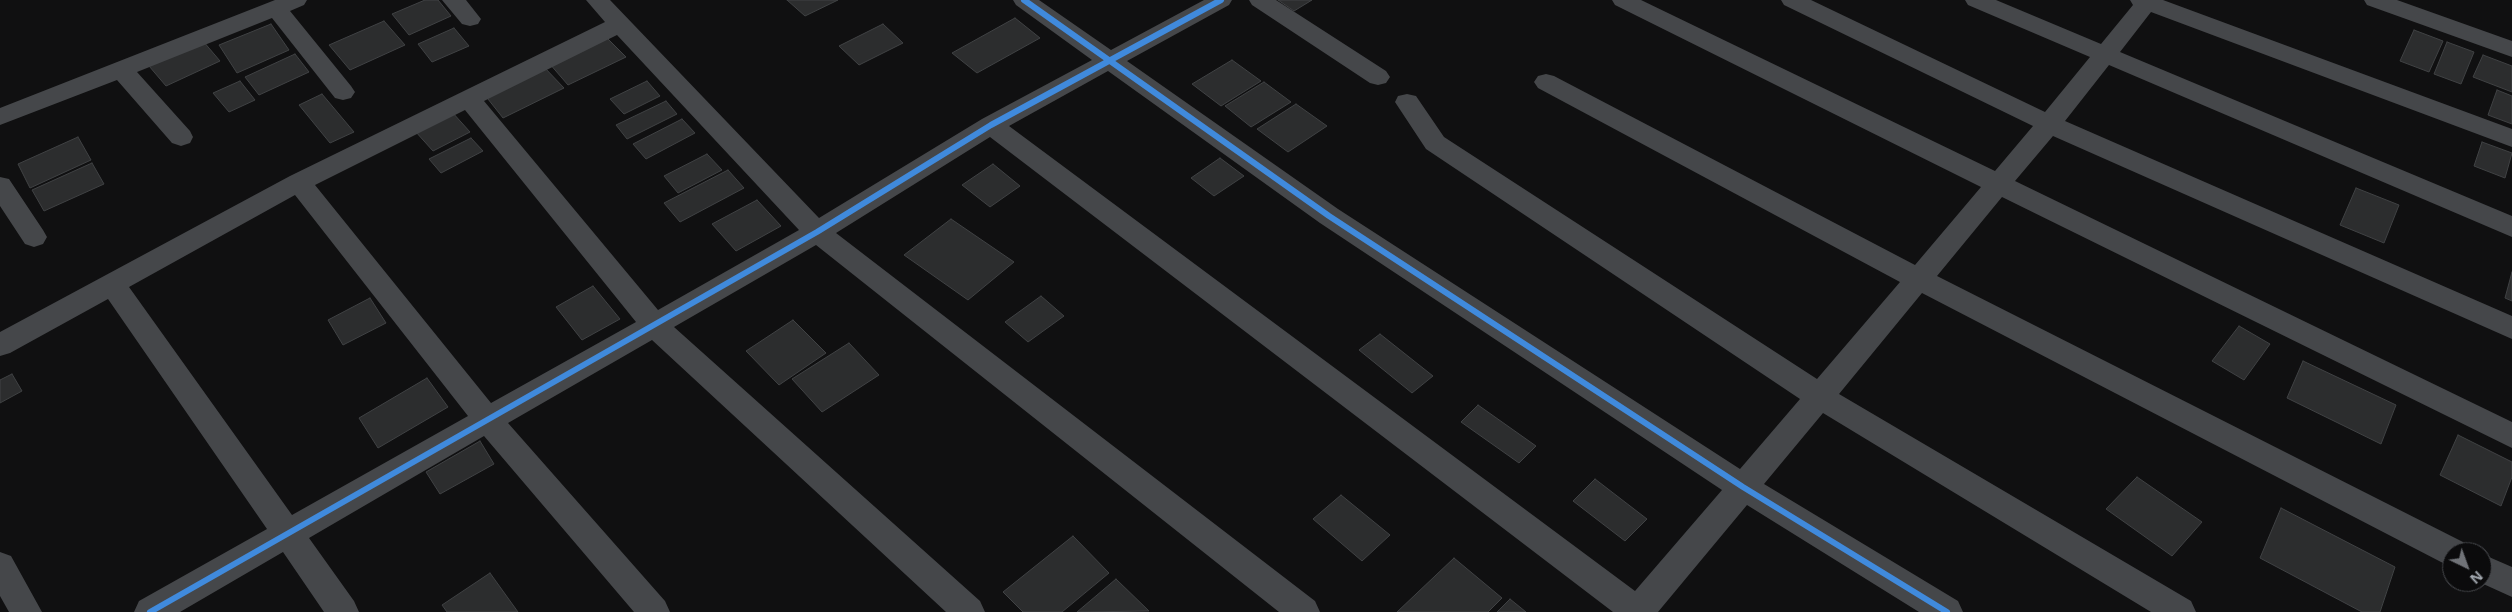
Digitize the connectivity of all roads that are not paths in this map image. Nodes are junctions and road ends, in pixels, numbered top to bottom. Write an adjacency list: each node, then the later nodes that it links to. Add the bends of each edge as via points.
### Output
1 (453, 0): 12 (street)
2 (597, 0): 13 (street)
3 (1024, 0): 16 (street)
4 (1221, 0): 16 (street)
5 (1260, 0): 18 (street)
6 (1623, 0): 29 (street)
7 (1792, 0): 24 (street)
8 (1976, 0): 15 (street)
9 (2375, 0): 14 (street)
10 (2146, 1): 15 (street); 27 (street)
11 (286, 4): 17 (street); 20 (street)
12 (470, 19)
13 (619, 24): 21 (street); 32 (street)
14 (2512, 49)
15 (2106, 55): 24 (street); 31 (street)
16 (1111, 60): 25 (street); 42 (street, via 1329,216)
17 (121, 69): 23 (street); 26 (street)
18 (1378, 78)
19 (1546, 82): 34 (street)
20 (344, 92)
21 (468, 97): 28 (street); 36 (street)
22 (1407, 102): 39 (street, via 1435,143)
23 (0, 117)
24 (2049, 124): 29 (street); 37 (street)
25 (991, 125): 32 (street); 54 (street)
26 (181, 137)
27 (2512, 138)
28 (299, 182): 35 (street); 40 (street)
29 (1997, 185): 34 (street); 41 (street)
30 (0, 186): 33 (street)
31 (2512, 227)
32 (817, 232): 36 (street); 53 (street)
33 (34, 237)
34 (1917, 278): 39 (street); 44 (street)
35 (112, 284): 38 (street); 43 (street)
36 (655, 326): 40 (street); 52 (street)
37 (2512, 328)
38 (0, 345)
39 (1819, 396): 42 (street); 56 (street)
40 (487, 419): 43 (street); 51 (street)
41 (2512, 436)
42 (1743, 487): 54 (street); 55 (street)
43 (289, 534): 49 (street); 50 (street)
44 (2442, 547)
45 (0, 566): 48 (street)
46 (2492, 573): 47 (street)
47 (2512, 583)
48 (26, 612)
49 (150, 612)
50 (343, 612)
51 (654, 612)
52 (969, 612)
53 (1304, 612)
54 (1638, 612)
55 (1947, 612)
56 (2180, 612)

